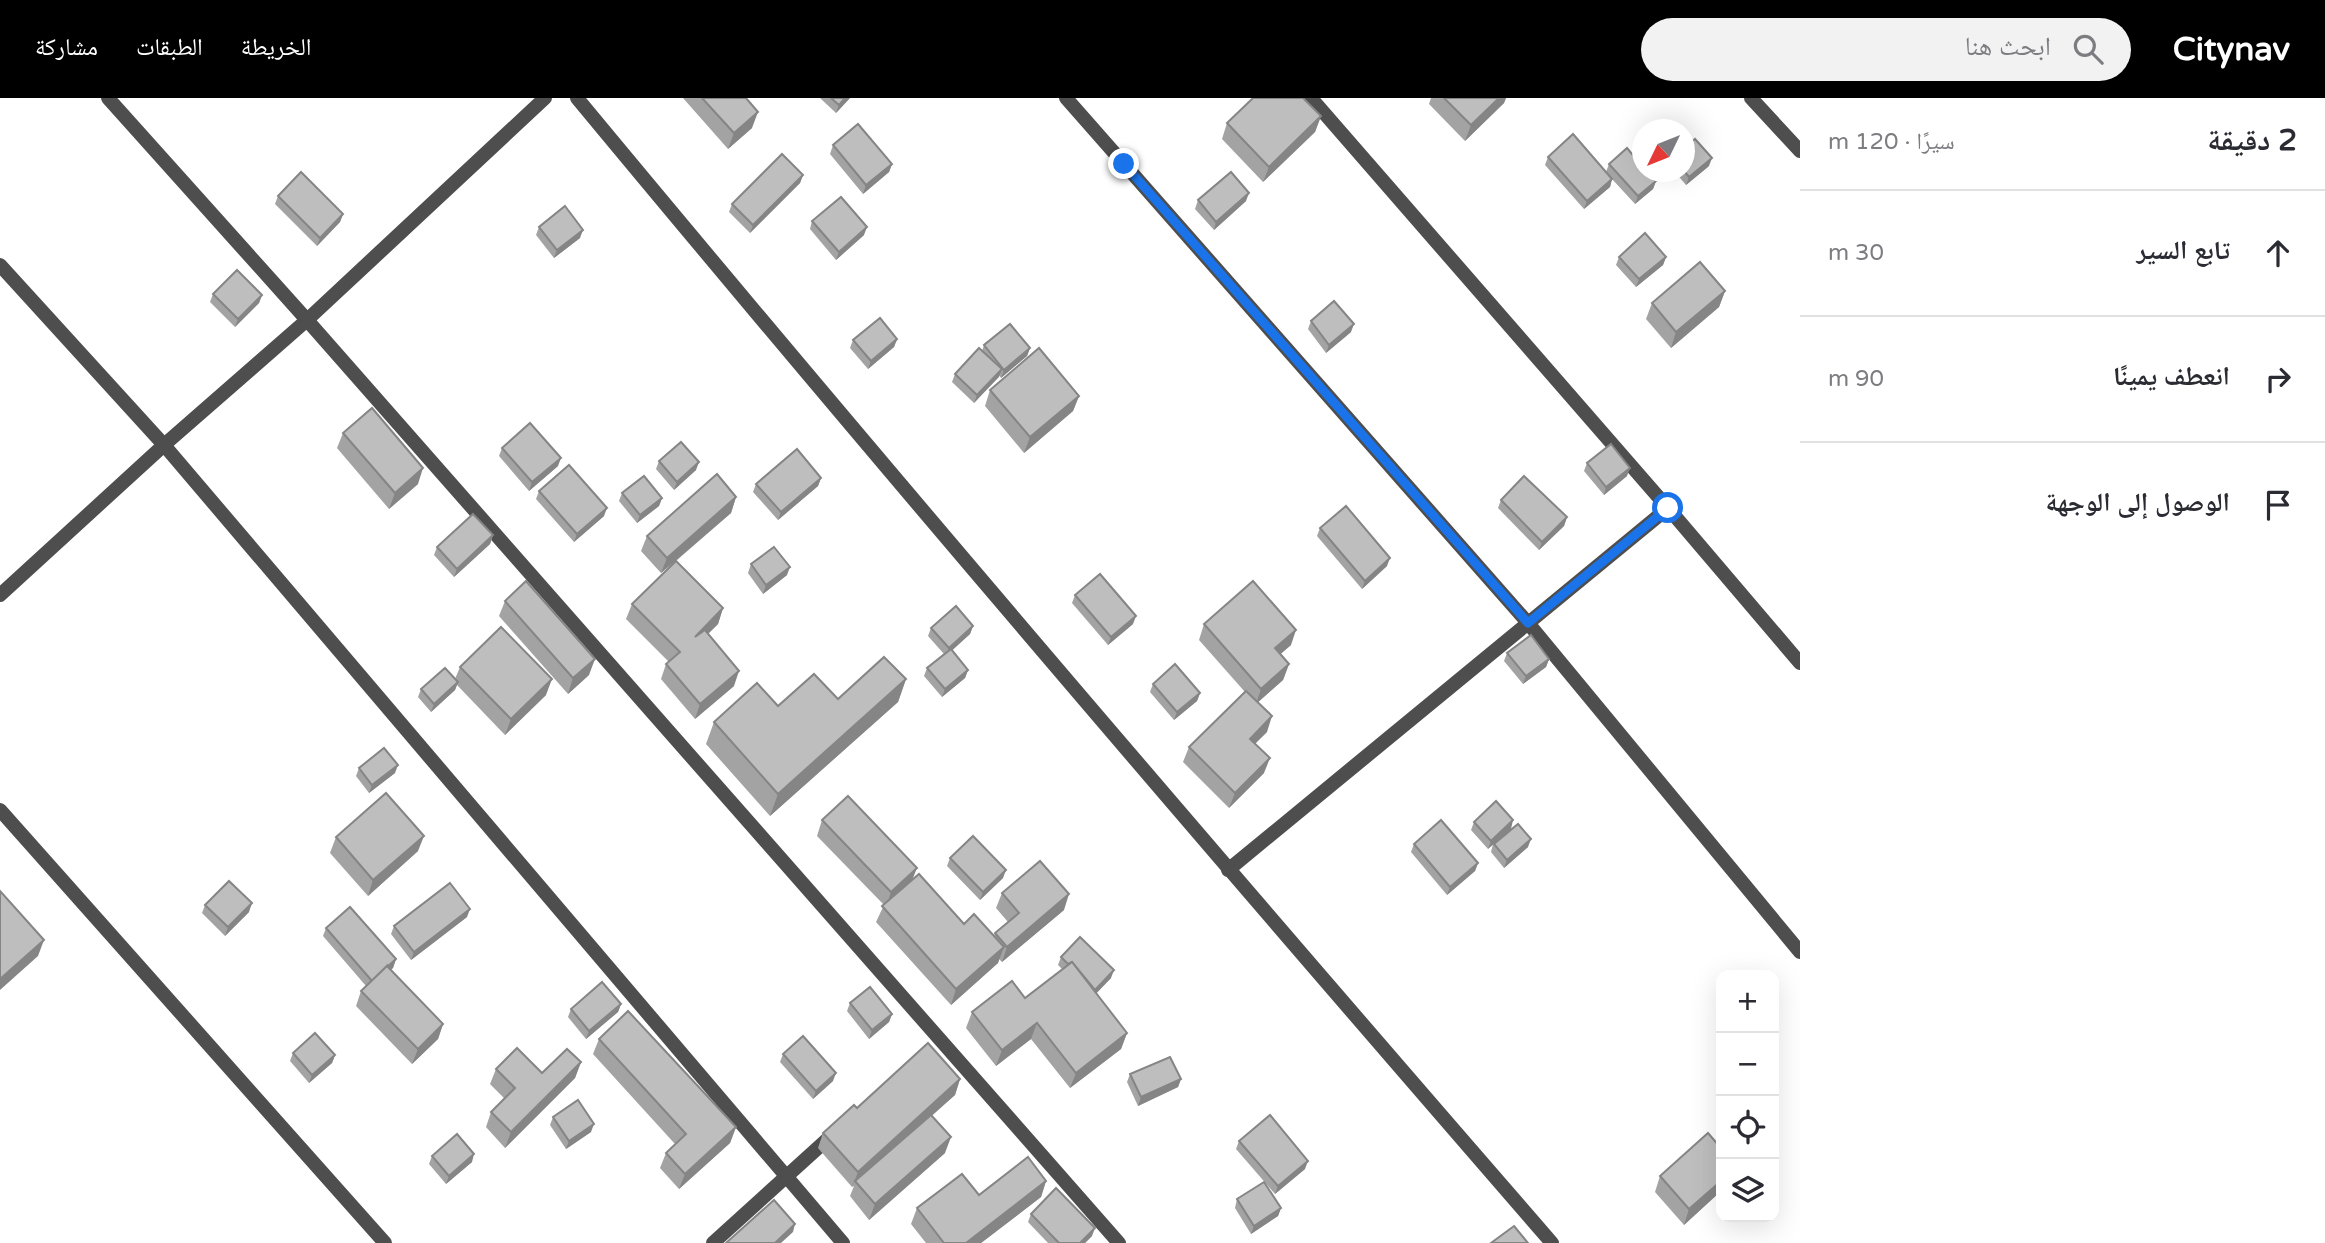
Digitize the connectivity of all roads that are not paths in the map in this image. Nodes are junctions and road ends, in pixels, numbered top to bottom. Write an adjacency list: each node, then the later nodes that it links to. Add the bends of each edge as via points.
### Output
1 (108, 98): 9 (street)
2 (545, 98): 9 (street)
3 (577, 98): 16 (street)
4 (1066, 98): 13 (street)
5 (1311, 98): 11 (street)
6 (1751, 98): 7 (street)
7 (1800, 152)
8 (0, 264): 10 (street)
9 (307, 320): 10 (street); 23 (street, via 931,1041)
10 (164, 445): 12 (street); 19 (street)
11 (1668, 508): 13 (street); 14 (street)
12 (0, 596)
13 (1528, 623): 16 (street); 17 (street)
14 (1800, 663)
15 (0, 810): 20 (street)
16 (1228, 870): 24 (street)
17 (1800, 952)
18 (837, 1129): 19 (street)
19 (788, 1176): 21 (street); 22 (street)
20 (385, 1243)
21 (713, 1243)
22 (843, 1243)
23 (1119, 1243)
24 (1552, 1243)

